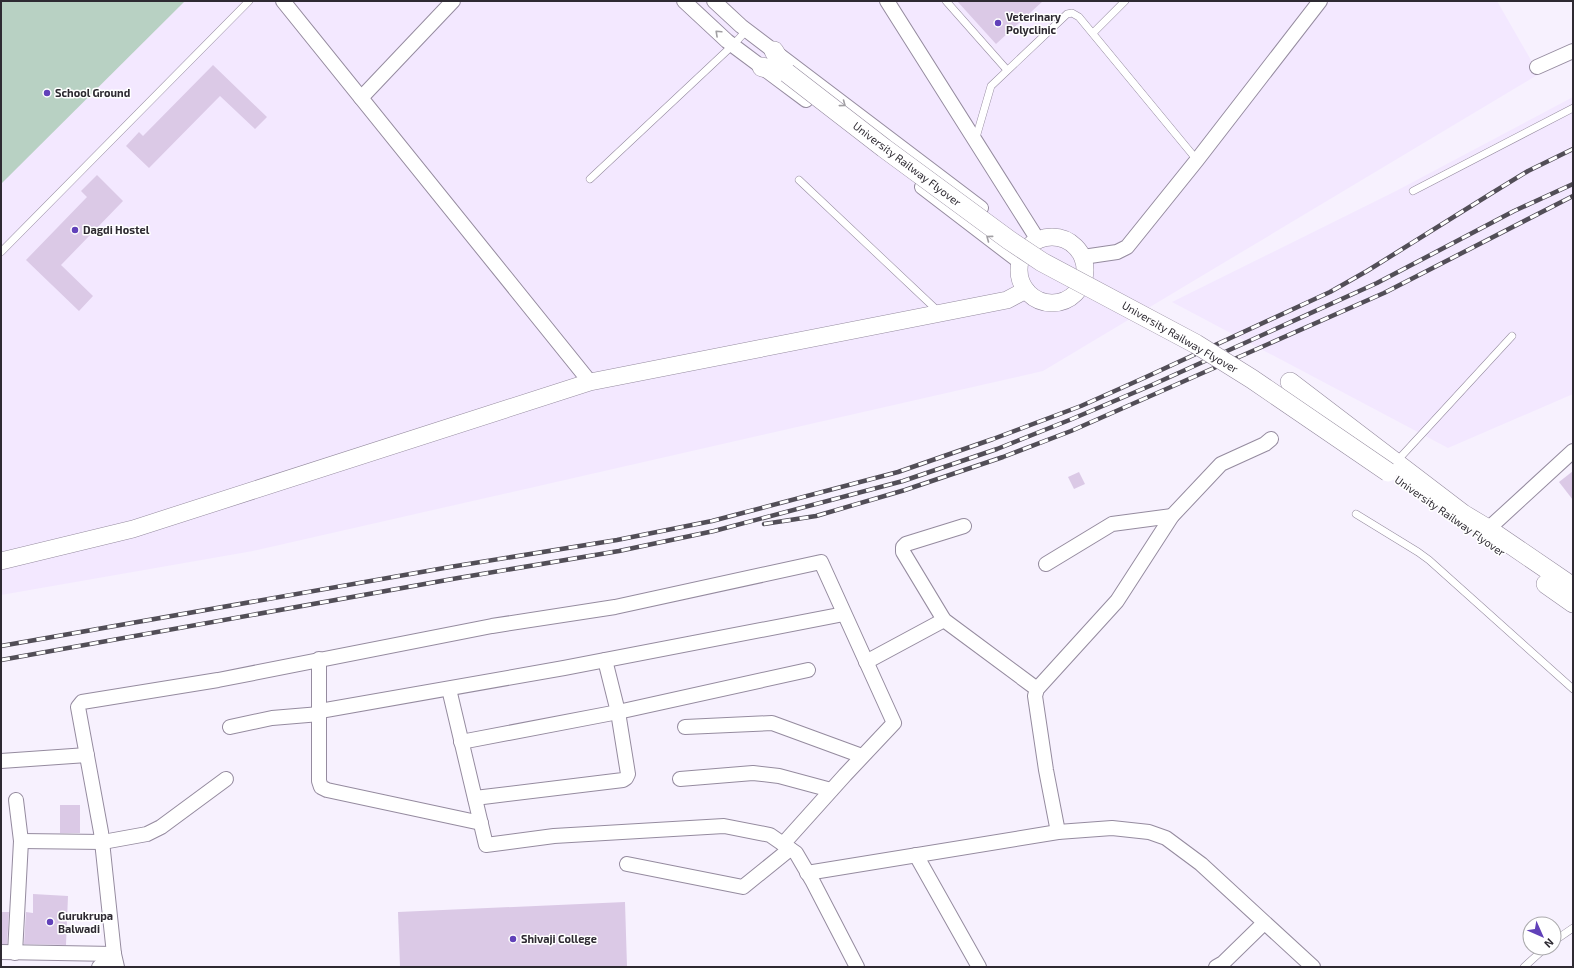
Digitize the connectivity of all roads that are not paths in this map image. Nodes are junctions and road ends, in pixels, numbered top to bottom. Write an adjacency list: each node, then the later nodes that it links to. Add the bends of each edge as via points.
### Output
1 (249, 1): 27 (lane)
2 (283, 1): 19 (street)
3 (453, 1): 19 (street)
4 (684, 1): 12 (street, one-way to 4)
5 (714, 1): 10 (street)
6 (887, 1): 21 (street)
7 (946, 1): 17 (lane)
8 (1125, 1): 11 (lane)
9 (1320, 1): 22 (street)
10 (746, 30): 12 (lane); 13 (street)
11 (1093, 33): 17 (lane, via 1079,17 1072,13 1067,14); 22 (lane)
12 (733, 46): 15 (street); 23 (lane)
13 (774, 51): 18 (main road, University Railway Flyover); 26 (street, one-way to 26)
14 (1573, 51): 16 (street)
15 (762, 67): 18 (main road, University Railway Flyover); 29 (street, one-way to 15)
16 (1537, 67)
17 (1007, 70): 21 (lane, via 991,86)
18 (787, 73): 45 (main road, University Railway Flyover, bridge, via 1009,240 1042,262 1196,344 1252,379)
19 (361, 98): 33 (street)
20 (1573, 108): 25 (lane)
21 (975, 141): 26 (street)
22 (1197, 160): 28 (street, via 1127,247 1117,252)
23 (590, 179)
24 (799, 180): 31 (lane)
25 (1413, 191)
26 (1034, 242): 28 (street, via 1048,237 1058,237 1075,246); 29 (street)
27 (1, 252)
28 (1083, 257): 30 (street, via 1083,282 1070,298 1051,303 1033,297)
29 (1020, 262): 30 (street, via 1019,272)
30 (1026, 290): 31 (street, via 1006,300)
31 (940, 313): 33 (street)
32 (1512, 336): 37 (lane)
33 (590, 382): 42 (street, via 134,529)
34 (1290, 382): 37 (main road)
35 (1271, 439): 39 (street, via 1222,464)
36 (1573, 451): 41 (street)
37 (1396, 462): 41 (main road, via 1463,514)
38 (1356, 514): 54 (lane, via 1429,560)
39 (1172, 516): 43 (street, via 1112,524); 53 (street, via 1117,601)
40 (964, 526): 47 (street, via 903,547 903,552)
41 (1488, 529): 44 (main road)
42 (1, 561)
43 (1046, 564)
44 (1573, 587)
45 (1573, 603)
46 (844, 614): 48 (street, via 821,562 615,607 492,626); 49 (street); 50 (street)
47 (944, 620): 50 (street); 53 (street)
48 (319, 659): 56 (street); 60 (street, via 218,680 82,702 78,707)
49 (605, 660): 52 (street); 55 (street)
50 (866, 662): 61 (street, via 894,723)
51 (808, 670): 55 (street)
52 (449, 689): 56 (street); 59 (street)
53 (1037, 689): 69 (street, via 1035,696)
54 (1573, 689)
55 (618, 712): 59 (street); 66 (street, via 628,774 623,780)
56 (320, 713): 57 (street, via 272,718); 68 (street, via 321,787)
57 (230, 727)
58 (685, 727): 61 (street, via 772,723)
59 (461, 742): 66 (street)
60 (87, 755): 62 (street); 71 (street)
61 (862, 756): 65 (street)
62 (1, 761)
63 (226, 779): 71 (street, via 154,831)
64 (680, 779): 65 (street, via 753,773 780,776)
65 (831, 790): 72 (street)
66 (475, 798): 68 (street)
67 (16, 800): 70 (street)
68 (480, 823): 72 (street, via 486,845 554,836 724,826 770,835)
69 (1058, 832): 73 (street); 76 (street, via 1133,829 1166,838 1201,864)
70 (21, 841): 71 (street); 80 (street)
71 (102, 842): 82 (street)
72 (787, 847): 74 (street, via 743,886); 75 (street, via 796,853)
73 (916, 855): 75 (street); 85 (street)
74 (627, 864)
75 (807, 872): 84 (street)
76 (1264, 923): 86 (street); 87 (street)
77 (1573, 928): 78 (lane)
78 (1562, 936)
79 (1, 952): 80 (street)
80 (15, 953): 82 (street)
81 (1536, 956): 88 (lane)
82 (115, 960): 83 (street)
83 (99, 967)
84 (857, 967)
85 (979, 967)
86 (1216, 967)
87 (1313, 967)
88 (1524, 967)

